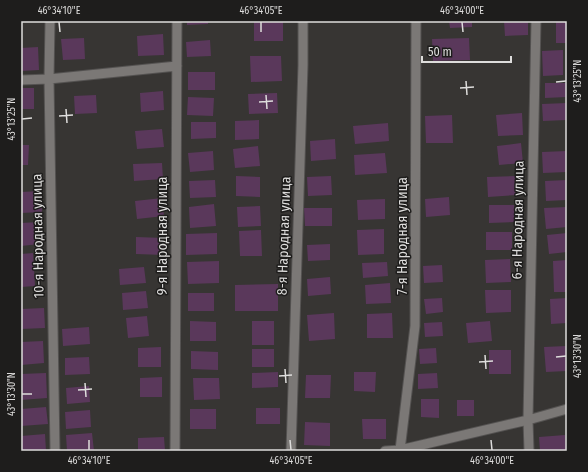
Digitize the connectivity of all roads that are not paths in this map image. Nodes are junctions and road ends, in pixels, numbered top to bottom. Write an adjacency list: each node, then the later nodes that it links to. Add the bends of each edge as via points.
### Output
1 (50, 21): 7 (street, 10-я Народная улица)
2 (177, 21): 6 (street, 9-я Народная улица)
3 (303, 21): 14 (street, 8-я Народная улица)
4 (416, 21): 11 (street, 7-я Народная улица, via 415,326)
5 (536, 21): 10 (street, 6-я Народная улица)
6 (177, 66): 7 (street); 13 (street, 9-я Народная улица)
7 (49, 79): 8 (street); 12 (street, 10-я Народная улица)
8 (21, 80)
9 (567, 409): 10 (street)
10 (528, 420): 11 (street); 16 (street, 6-я Народная улица)
11 (401, 450): 15 (street)
12 (55, 451)
13 (175, 451)
14 (291, 451)
15 (385, 451)
16 (529, 451)

